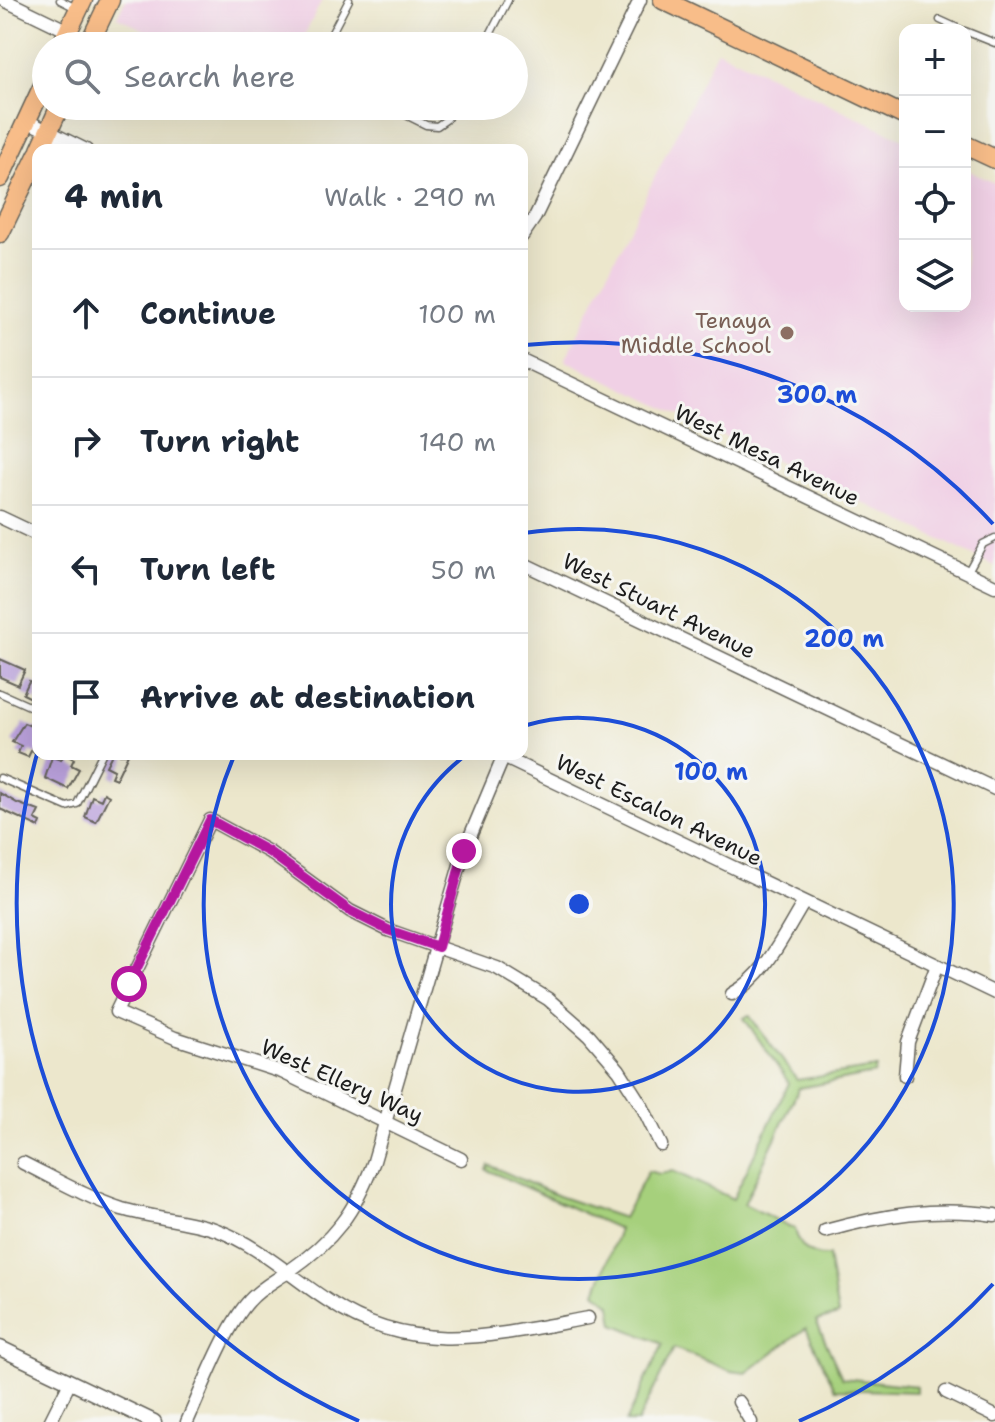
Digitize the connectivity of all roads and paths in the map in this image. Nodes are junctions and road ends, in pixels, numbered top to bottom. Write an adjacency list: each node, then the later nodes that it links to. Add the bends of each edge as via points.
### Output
1 (4, 0): 12 (street)
2 (60, 0): 9 (lane)
3 (97, 0): 14 (main road)
4 (110, 0): 15 (main road)
5 (349, 0): 16 (lane)
6 (508, 0): 17 (lane)
7 (640, 0): 34 (street)
8 (663, 0): 21 (main road)
9 (81, 5): 13 (main road)
10 (940, 20): 11 (lane)
11 (949, 24)
12 (54, 32)
13 (68, 32)
14 (90, 32)
15 (94, 32)
16 (332, 32)
17 (491, 32)
18 (971, 34): 19 (lane)
19 (995, 43)
20 (32, 110): 25 (main road)
21 (899, 113)
22 (54, 120): 26 (main road)
23 (416, 120): 24 (lane, via 437,126)
24 (446, 120)
25 (27, 121): 26 (street); 32 (main road)
26 (49, 132): 27 (main road); 28 (street)
27 (43, 144)
28 (74, 144)
29 (971, 148): 30 (main road)
30 (995, 159)
31 (32, 164): 33 (main road)
32 (0, 178)
33 (5, 211): 35 (main road)
34 (528, 227)
35 (0, 233)
36 (528, 363): 41 (street, West Mesa Avenue)
37 (0, 517): 38 (street)
38 (32, 532)
39 (995, 538): 41 (lane, via 983,544)
40 (528, 566): 49 (street, West Stuart Avenue)
41 (967, 573): 42 (street, West Mesa Avenue)
42 (995, 586)
43 (0, 693): 44 (lane)
44 (32, 707)
45 (99, 760): 48 (lane, via 77,804 67,807)
46 (498, 760): 51 (street, via 464,851)
47 (508, 760): 50 (street, West Escalon Avenue)
48 (0, 778)
49 (995, 789)
50 (804, 902): 52 (street, West Escalon Avenue); 54 (street, via 758,975)
51 (438, 947): 56 (street); 56 (street, West Ellery Way, via 350,911 269,852 210,820 116,1012 175,1038 282,1072); 57 (street, via 497,968 589,1035 619,1070)
52 (937, 965): 53 (street, West Escalon Avenue); 55 (street, via 908,1042)
53 (995, 993)
54 (732, 994)
55 (905, 1076)
56 (385, 1121): 58 (street, West Ellery Way); 62 (street, via 351,1213)
57 (661, 1145)
58 (461, 1159)
59 (23, 1163): 62 (street, via 101,1202 217,1230)
60 (995, 1215): 61 (street, via 909,1212)
61 (825, 1231)
62 (288, 1272): 63 (street, via 359,1319 417,1336 484,1338); 71 (street, via 259,1291 239,1314)
63 (588, 1318)
64 (0, 1348): 65 (street)
65 (70, 1382): 69 (street); 70 (street)
66 (946, 1392): 68 (street)
67 (739, 1402): 72 (street)
68 (995, 1416)
69 (50, 1422)
70 (154, 1422)
71 (187, 1422)
72 (751, 1422)

